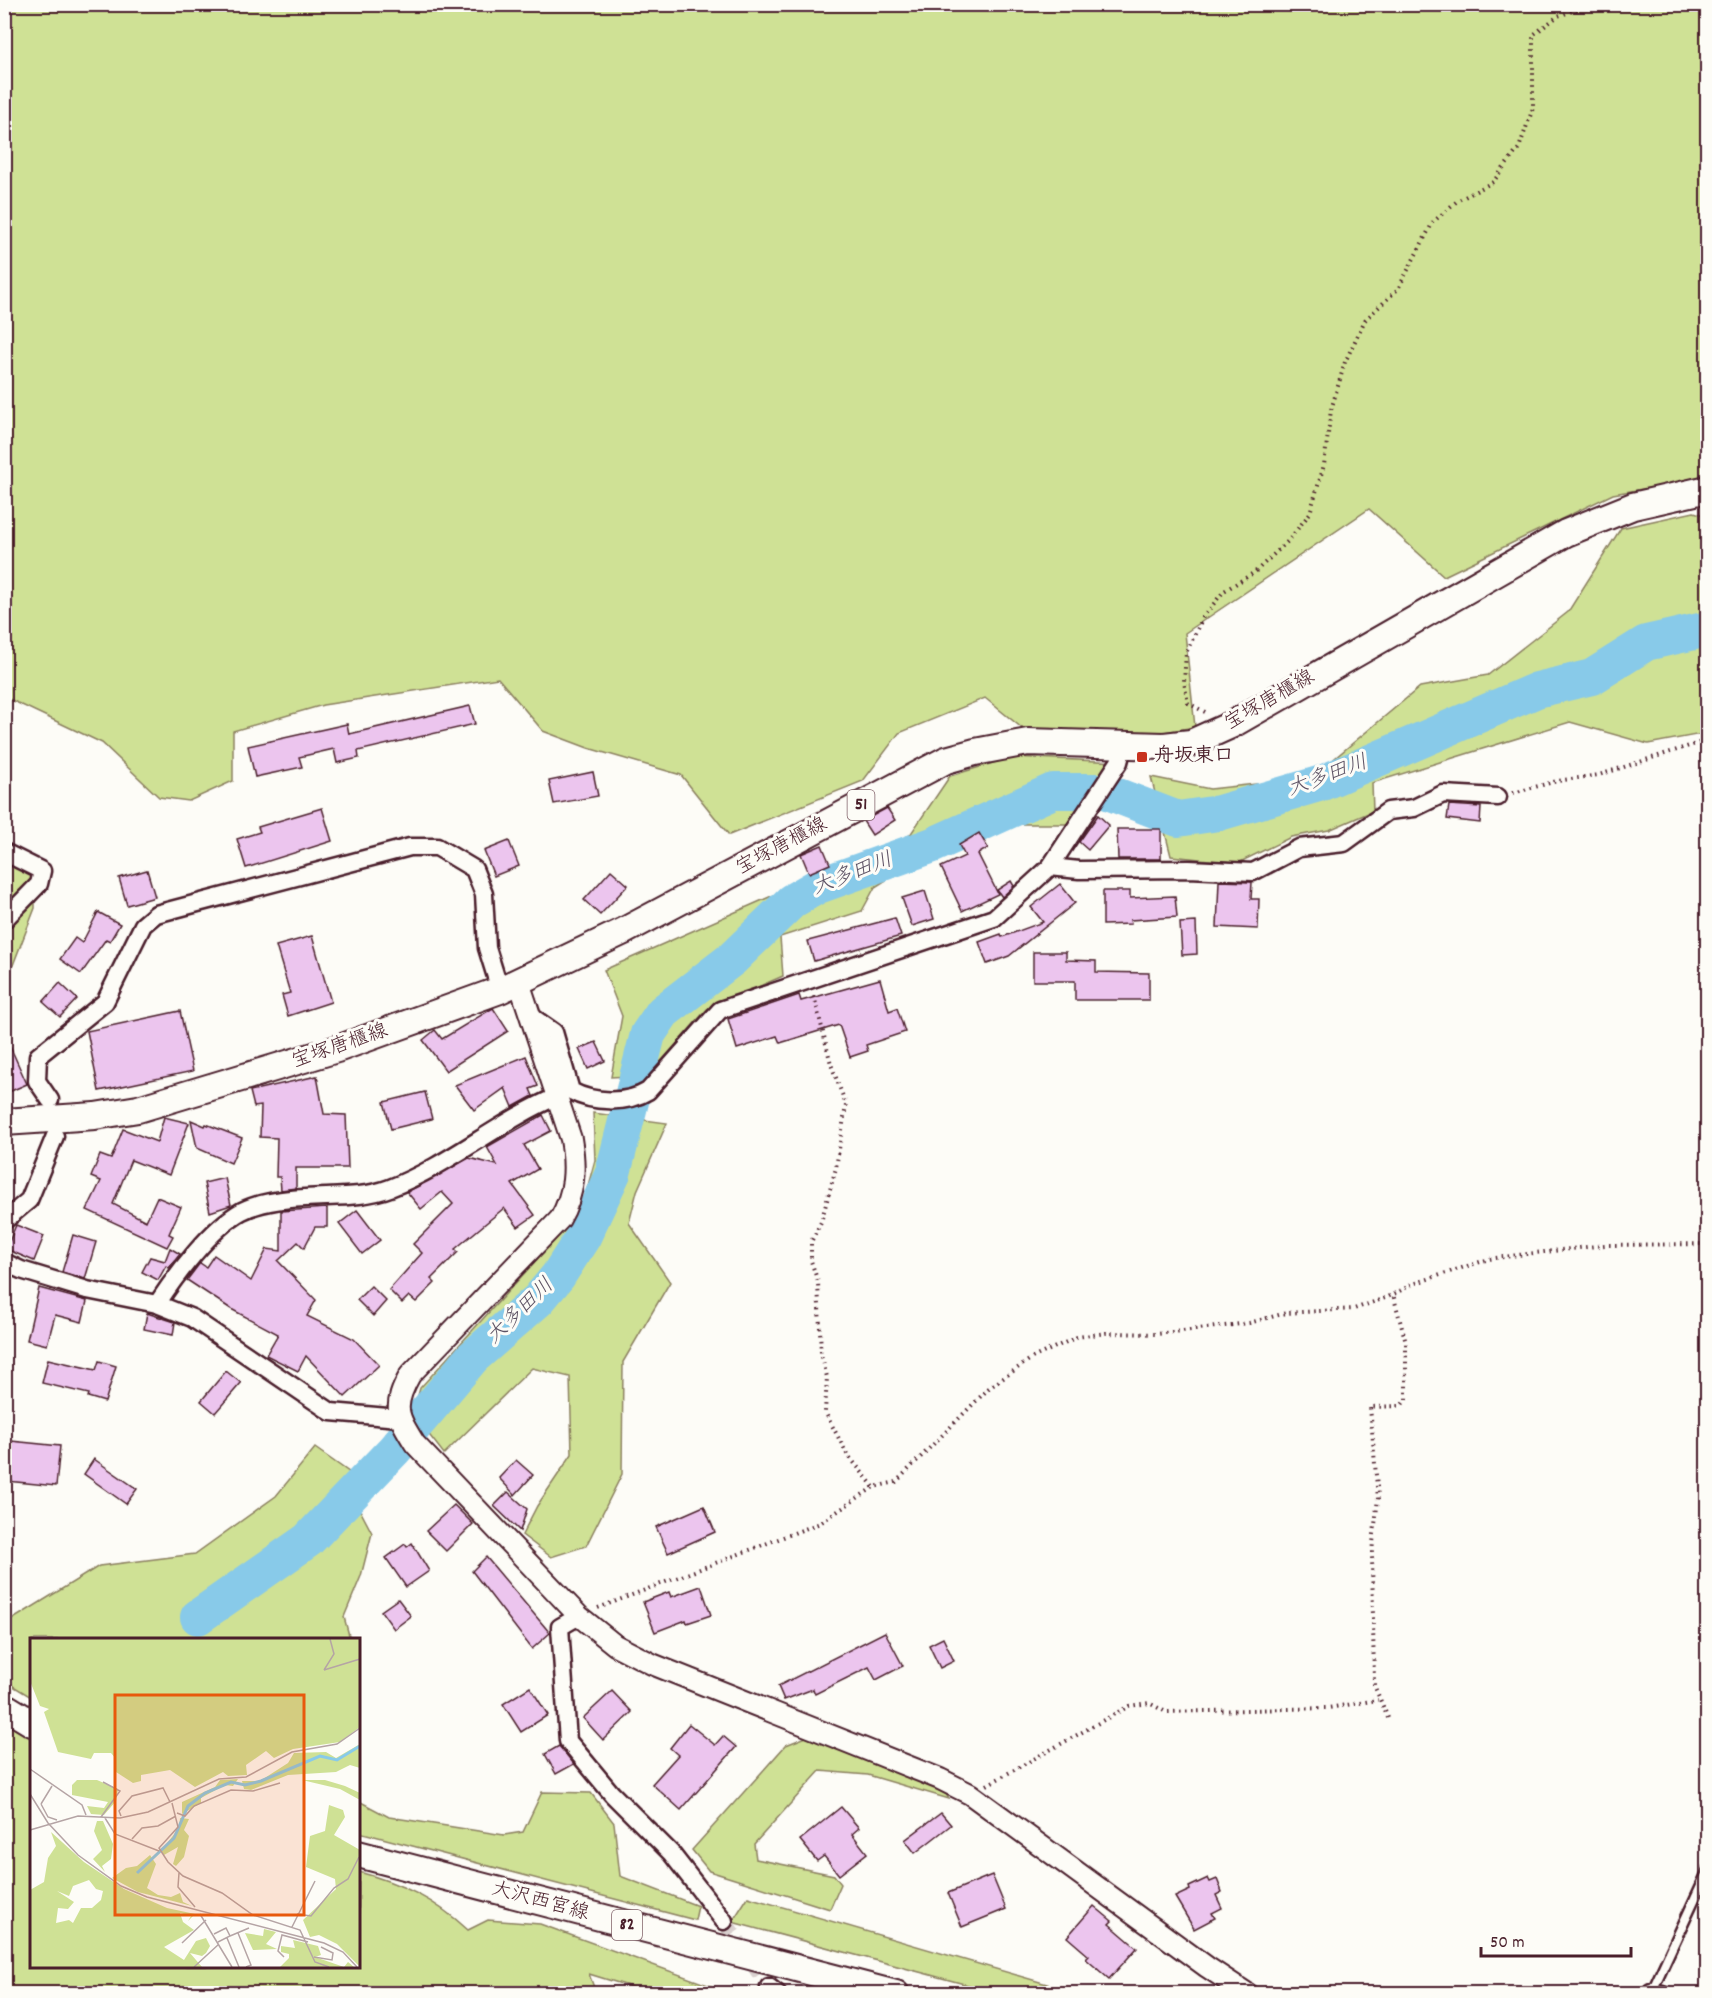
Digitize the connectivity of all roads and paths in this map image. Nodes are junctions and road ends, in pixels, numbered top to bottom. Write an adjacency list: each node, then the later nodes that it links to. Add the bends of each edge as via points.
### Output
1 (1593, 4): 3 (path, via 1558,16 1533,35 1533,108 1519,148 1493,182 1457,201 1433,222 1398,289 1365,320 1331,410 1324,465 1310,513 1288,541 1255,572 1224,591 1203,617 1186,653 1184,682 1188,703)
2 (1707, 489): 3 (main road, 宝塚唐櫃線 / 51, via 1633,506 1566,533)
3 (1231, 725): 5 (main road, 宝塚唐櫃線 / 51, via 1191,743)
4 (1707, 740): 6 (path, via 1599,775 1557,781)
5 (1124, 743): 8 (street, via 1119,762); 11 (main road, 宝塚唐櫃線 / 51, via 1028,742 946,760 624,931)
6 (1498, 797): 8 (street, via 1443,794 1414,808 1388,811 1344,843 1299,848 1252,872)
7 (4, 852): 9 (street, via 42,871 39,884)
8 (1050, 867): 10 (street, via 994,918)
9 (4, 920)
10 (810, 981): 12 (street, via 720,1010 648,1091 635,1099 586,1100 571,1091 554,1032); 23 (path, via 846,1105 836,1168 821,1222 811,1242 811,1261 818,1282 821,1353 827,1377 825,1412 847,1455)
11 (510, 986): 12 (street); 14 (street, via 487,948 484,894 474,869 437,848 410,847 156,914 143,925 105,1002 38,1056 37,1082); 15 (main road, 宝塚唐櫃線 / 51, via 338,1049 138,1109)
12 (531, 1016): 13 (street)
13 (558, 1096): 21 (street, via 391,1188 373,1194 292,1198 243,1210 214,1232); 22 (street, via 574,1161 567,1207 560,1219 410,1375 400,1391)
14 (50, 1100)
15 (4, 1122)
16 (54, 1136): 17 (street, via 29,1200)
17 (4, 1221)
18 (1707, 1244): 20 (path, via 1605,1245 1489,1259)
19 (4, 1262): 21 (street, via 87,1290)
20 (1393, 1294): 23 (path, via 1354,1309 1286,1313 1249,1323 1157,1334 1077,1337 1032,1358 989,1388 896,1482); 25 (path, via 1406,1343 1406,1399 1401,1406 1370,1407 1378,1498 1372,1552 1374,1685)
21 (157, 1304): 22 (street, via 192,1317 331,1412)
22 (399, 1418): 24 (street, via 415,1443)
23 (874, 1487): 24 (path, via 820,1523)
24 (579, 1616): 29 (street, via 615,1645 652,1664); 32 (street, via 560,1627 568,1741 612,1794 671,1853)
25 (1378, 1700): 27 (path); 29 (path, via 1328,1708 1166,1712 1149,1703 1129,1706)
26 (4, 1706): 28 (main road)
27 (1388, 1718)
28 (30, 1722)
29 (970, 1794): 33 (street)
30 (360, 1855): 35 (main road, 大沢西宮線 / 82)
31 (1707, 1870): 34 (lane)
32 (724, 1921)
33 (1241, 1992)
34 (1655, 1993)
35 (896, 1994)

